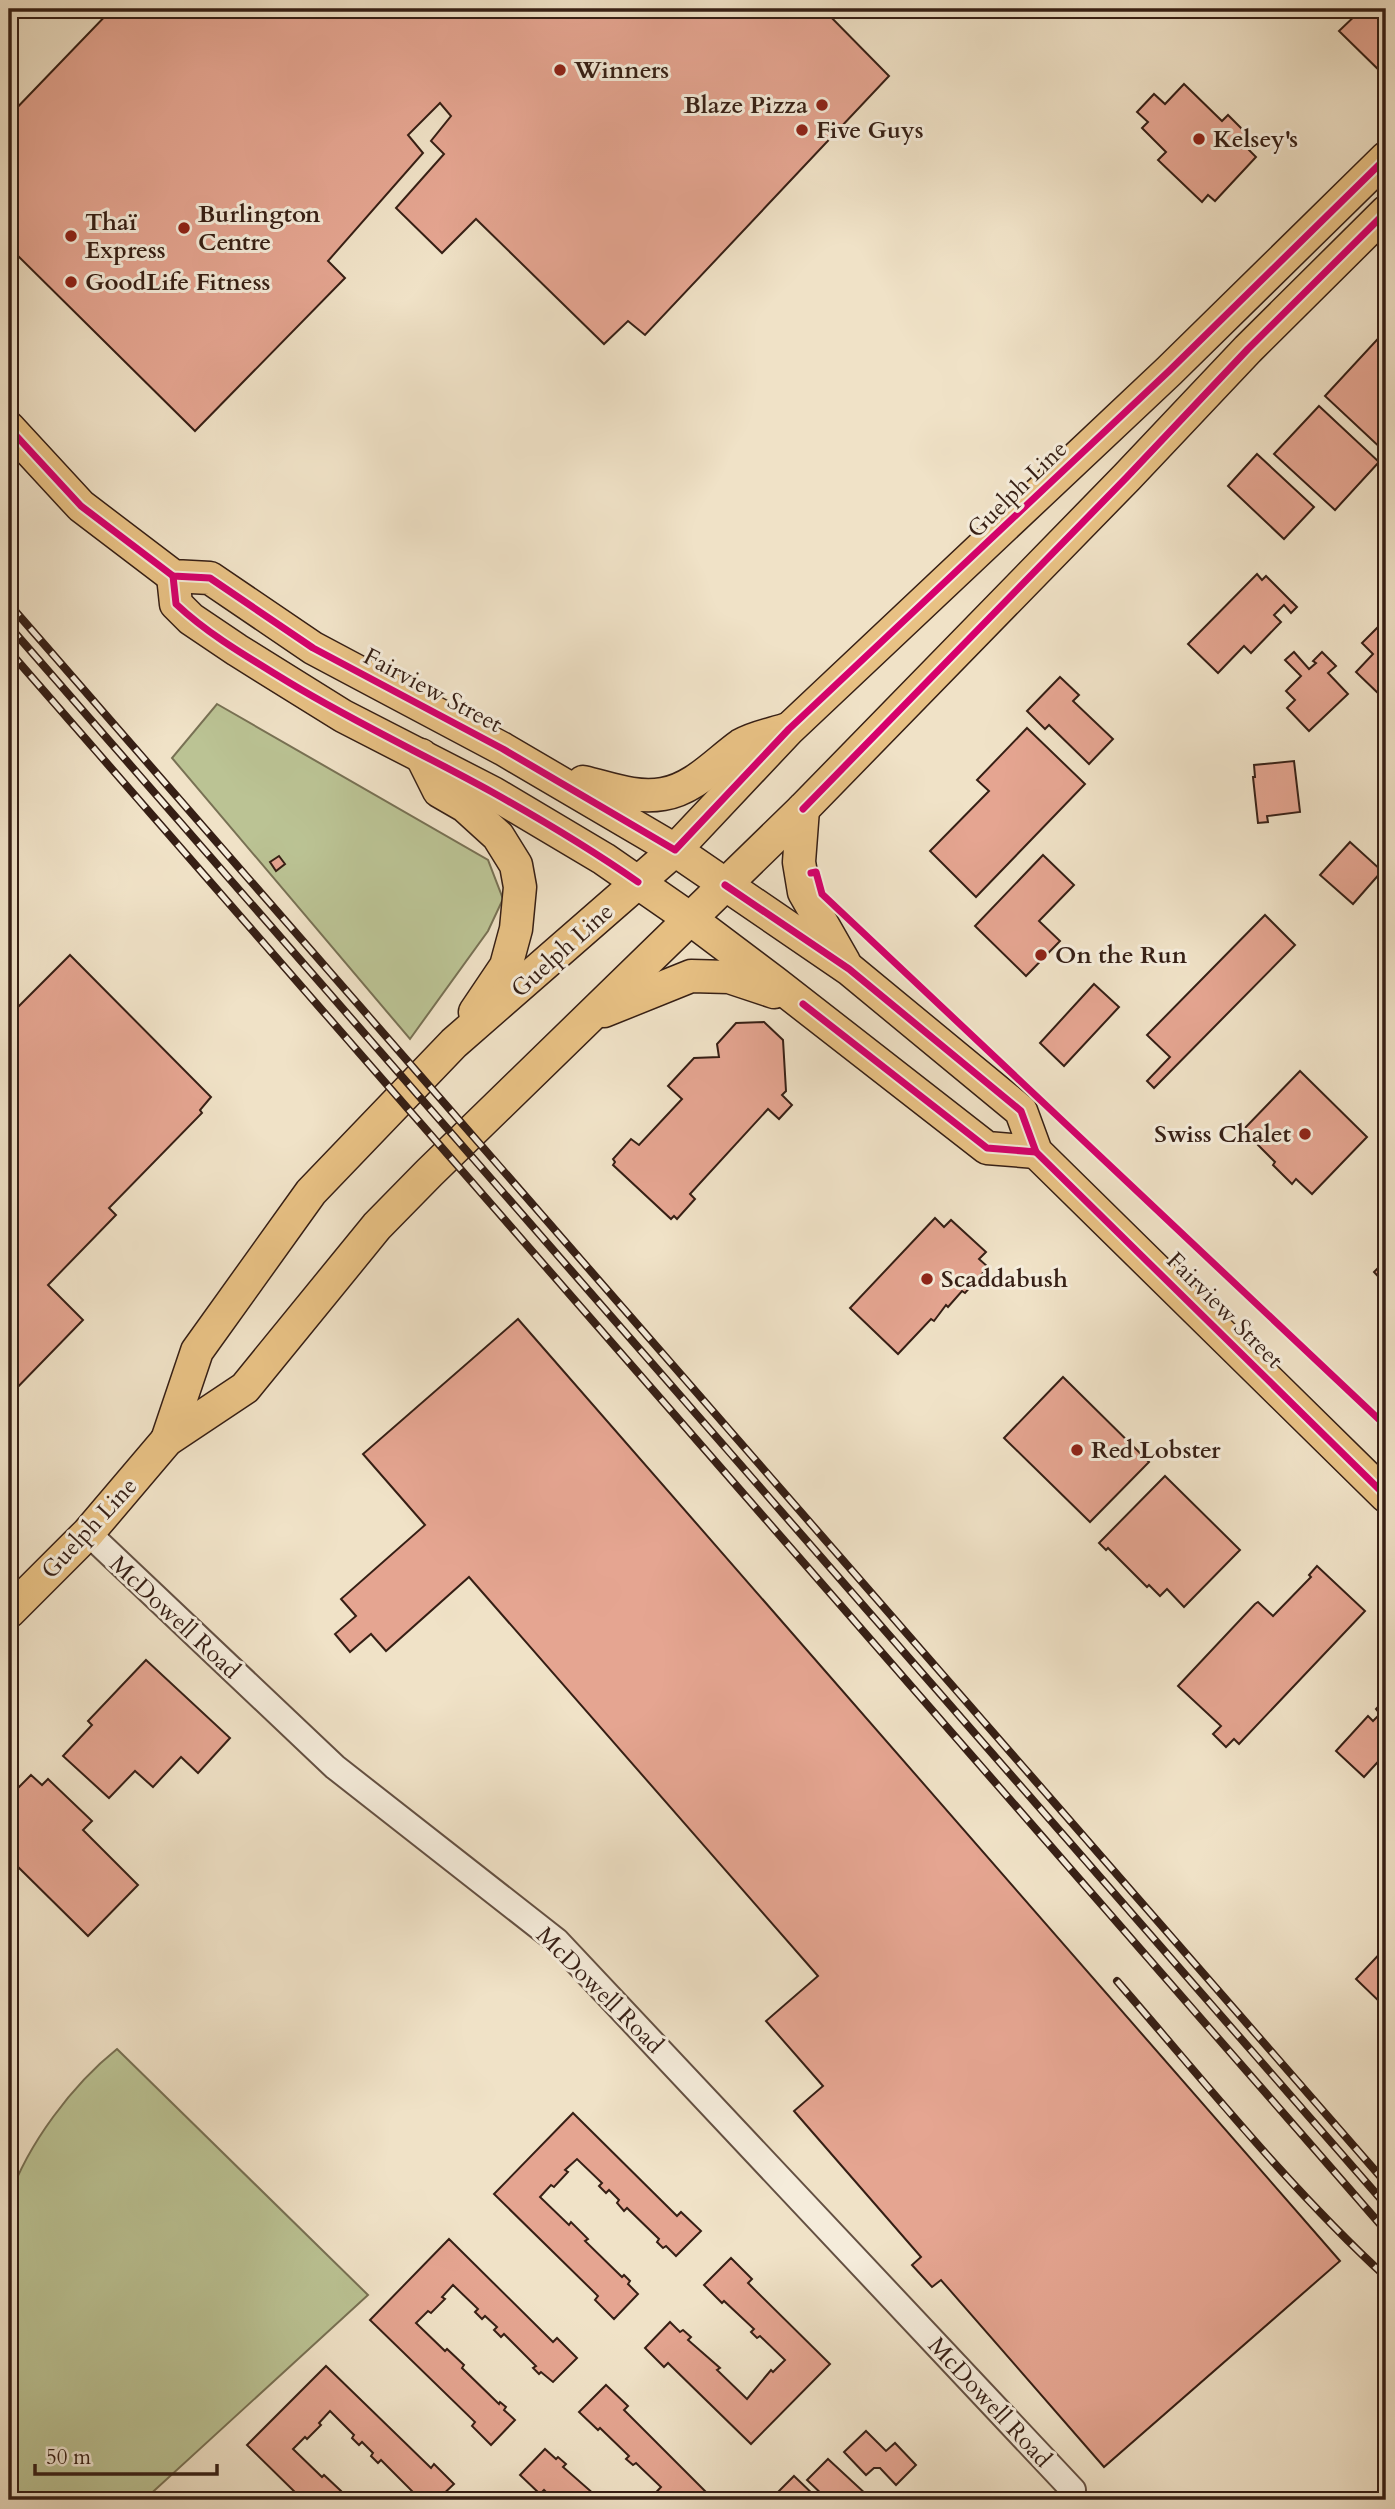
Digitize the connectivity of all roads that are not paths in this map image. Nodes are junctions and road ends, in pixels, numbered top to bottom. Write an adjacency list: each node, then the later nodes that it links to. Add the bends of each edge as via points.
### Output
1 (1386, 158): 5 (main road, Guelph Line, via 1159,381)
2 (1386, 212): 8 (main road, Guelph Line)
3 (9, 428): 4 (main road, via 81,506)
4 (173, 576): 6 (main road, via 176,604 191,619 343,716); 7 (main road, Fairview Street, via 210,578 313,648)
5 (789, 729): 7 (main road, via 744,743 697,780 666,794 615,792); 9 (main road, Guelph Line)
6 (421, 755): 10 (main road, via 493,793); 16 (main road, via 439,791 465,806 498,836 513,858 520,887 506,966)
7 (555, 779): 9 (main road, Fairview Street)
8 (803, 809): 11 (main road, Guelph Line); 13 (main road, via 799,862 804,892)
9 (675, 849): 10 (main road, Guelph Line); 11 (main road, Fairview Street)
10 (638, 882): 12 (main road); 16 (main road, Guelph Line)
11 (725, 885): 12 (main road, Guelph Line); 13 (main road, Fairview Street)
12 (689, 918): 14 (main road); 15 (main road, Guelph Line)
13 (849, 969): 17 (main road, Fairview Street, via 1021,1111)
14 (803, 1004): 15 (main road, via 729,977 691,976); 17 (main road, via 987,1148)
15 (593, 1016): 18 (main road, Guelph Line, via 377,1226 245,1388)
16 (454, 1043): 18 (main road, Guelph Line, via 303,1203 197,1351)
17 (1036, 1152): 19 (main road, Fairview Street)
18 (167, 1440): 20 (main road, Guelph Line)
19 (1386, 1496)
20 (88, 1533): 21 (main road, Guelph Line); 22 (street, McDowell Road, via 335,1767 557,1941)
21 (9, 1612)
22 (1073, 2490)

